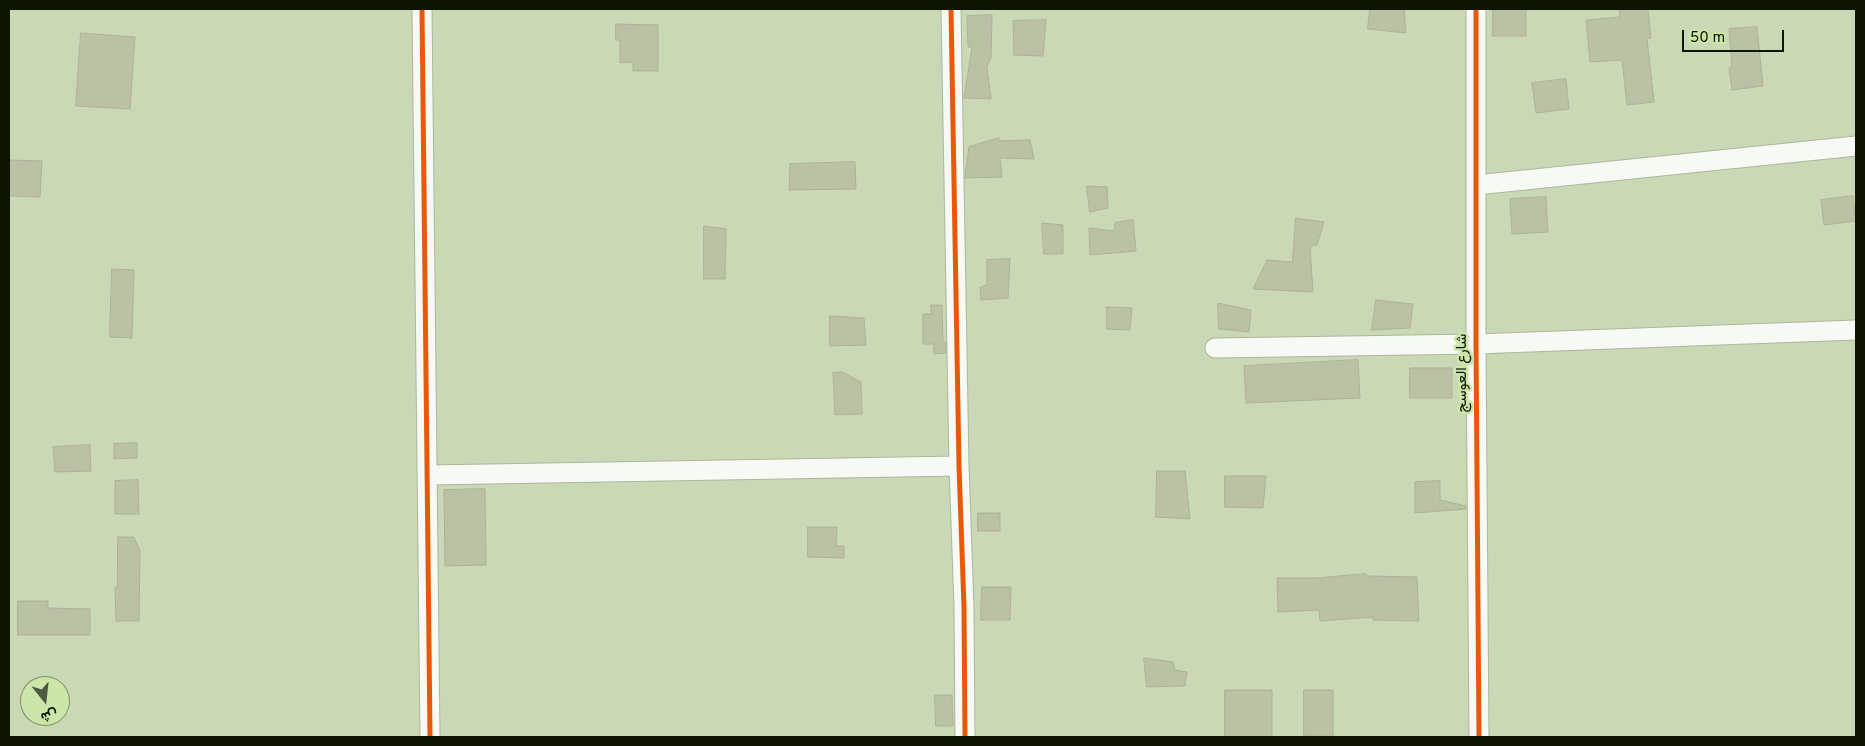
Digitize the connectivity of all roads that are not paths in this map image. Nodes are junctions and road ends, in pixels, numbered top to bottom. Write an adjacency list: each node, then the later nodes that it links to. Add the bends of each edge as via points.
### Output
1 (422, 9): 10 (street, via 423,243)
2 (951, 9): 9 (street)
3 (1476, 9): 5 (street, شارع العوسج)
4 (1856, 146): 5 (street)
5 (1476, 185): 7 (street, شارع العوسج)
6 (1856, 330): 7 (street)
7 (1476, 344): 8 (street); 13 (street, شارع العوسج)
8 (1215, 348)
9 (959, 466): 10 (street); 12 (street)
10 (429, 475): 11 (street)
11 (430, 737)
12 (965, 737)
13 (1479, 737)

